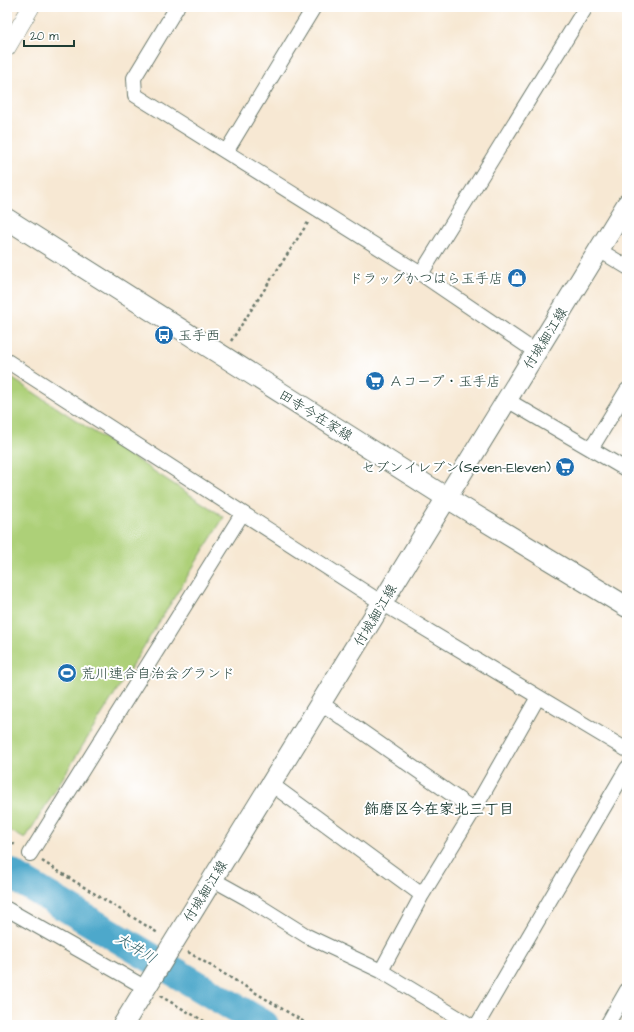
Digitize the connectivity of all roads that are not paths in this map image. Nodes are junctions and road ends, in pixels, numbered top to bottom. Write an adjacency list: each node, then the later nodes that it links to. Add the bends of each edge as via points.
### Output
1 (31, 7): 5 (street)
2 (178, 7): 6 (street, via 134,78 135,95)
3 (314, 7): 6 (street)
4 (586, 7): 11 (street)
5 (7, 48)
6 (226, 152): 11 (street)
7 (627, 204): 9 (main road, 付城細江線)
8 (7, 219): 18 (main road, 田寺今在家線)
9 (599, 250): 10 (street); 12 (main road, 付城細江線)
10 (627, 267)
11 (421, 274): 12 (street)
12 (536, 352): 15 (main road, 付城細江線)
13 (7, 361): 19 (street)
14 (627, 390): 16 (street)
15 (507, 400): 16 (street); 18 (main road, 付城細江線)
16 (591, 448): 17 (street)
17 (627, 470)
18 (447, 498): 20 (main road, 付城細江線); 21 (main road, 田寺今在家線)
19 (242, 514): 20 (street); 28 (street)
20 (382, 603): 22 (street); 23 (main road, 付城細江線)
21 (627, 607)
22 (538, 697): 24 (street); 27 (street)
23 (321, 703): 26 (main road, 付城細江線); 27 (street)
24 (627, 750)
25 (627, 768): 37 (street)
26 (271, 784): 29 (main road, 付城細江線); 30 (street)
27 (474, 810): 30 (street)
28 (30, 854)
29 (212, 879): 32 (street, via 307,936); 33 (main road, 付城細江線)
30 (422, 895): 32 (street)
31 (7, 909): 33 (street)
32 (381, 971): 36 (street)
33 (146, 988): 35 (main road, 付城細江線)
34 (627, 990): 38 (street)
35 (123, 1025)
36 (470, 1025)
37 (477, 1025)
38 (607, 1025)

